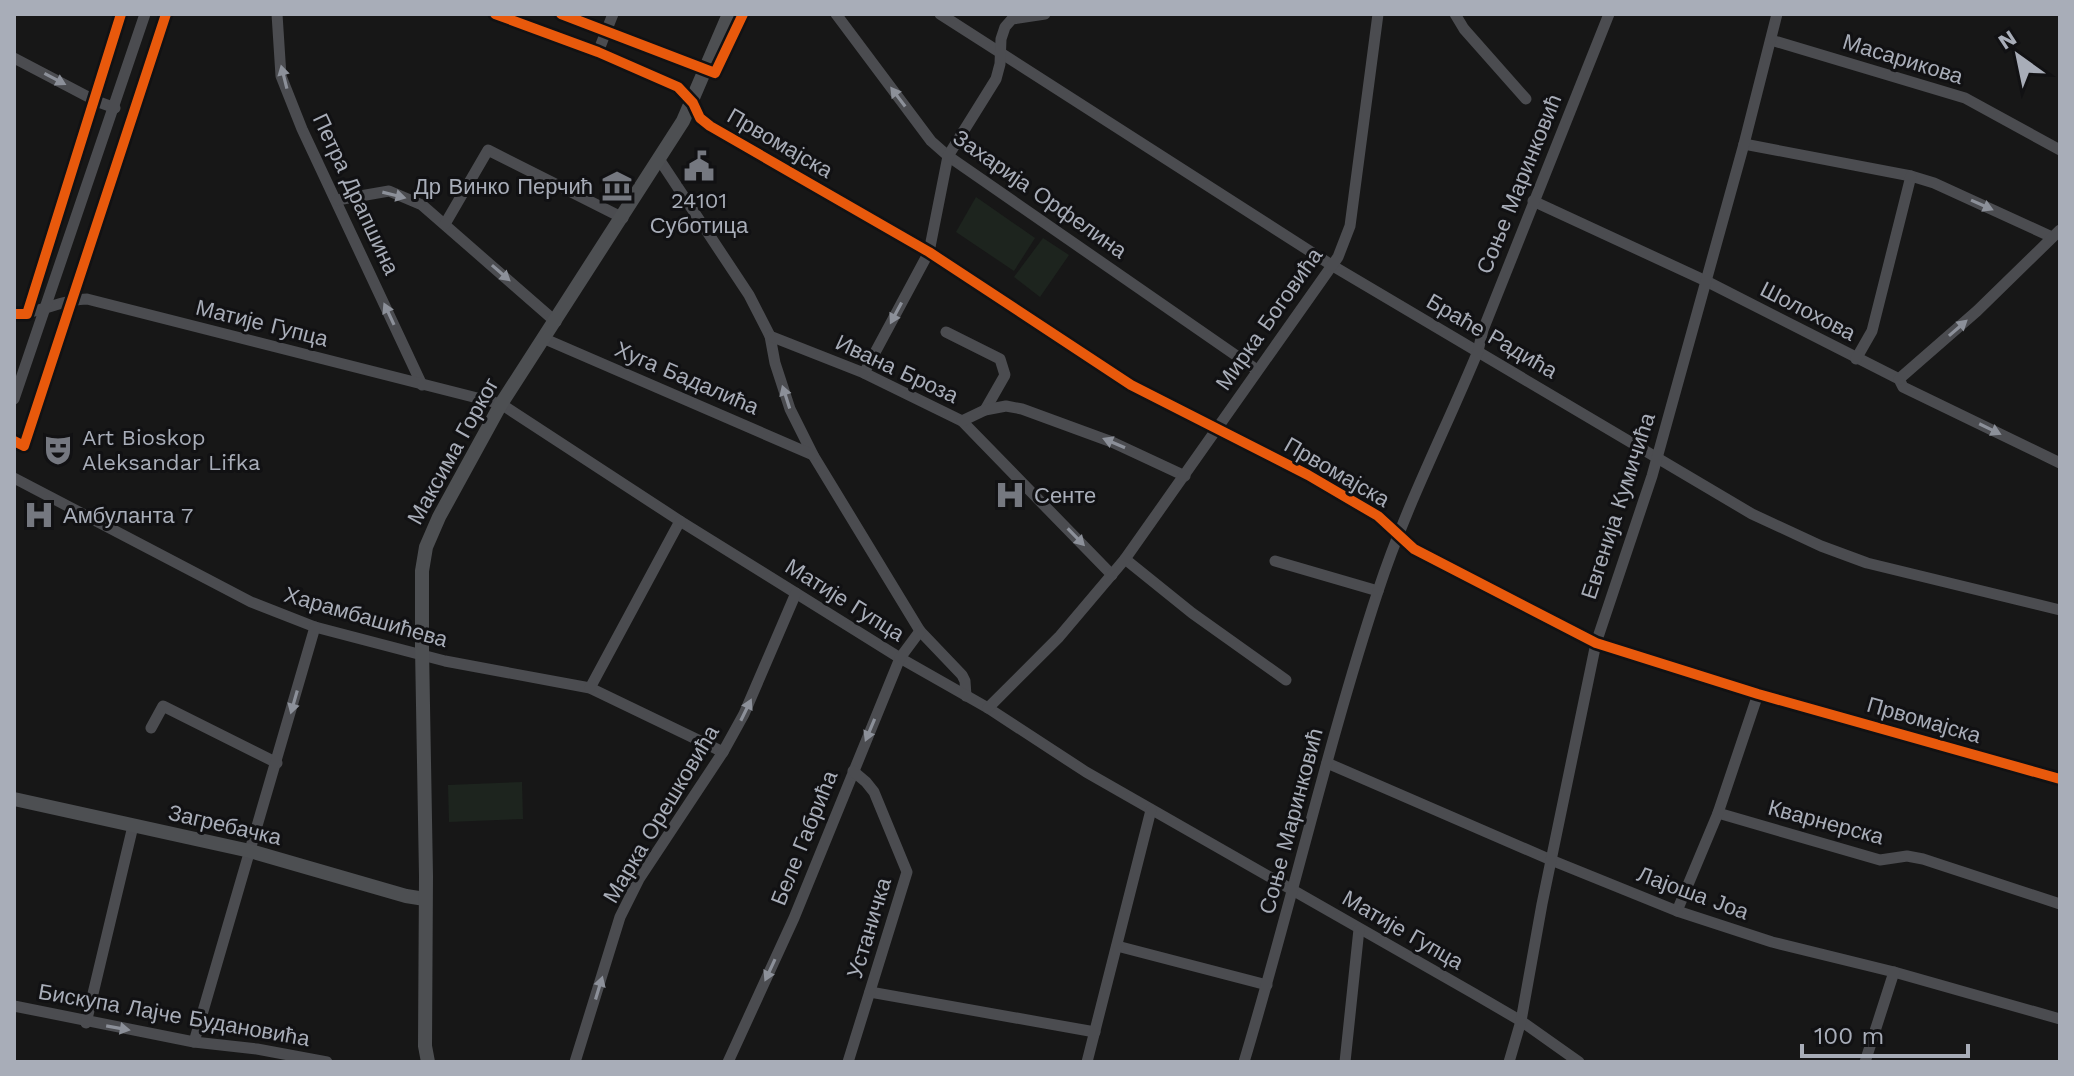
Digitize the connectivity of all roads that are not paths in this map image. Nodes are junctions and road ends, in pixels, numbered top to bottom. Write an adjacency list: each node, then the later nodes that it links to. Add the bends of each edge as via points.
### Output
1 (145, 14): 19 (street)
2 (277, 14): 25 (street, Петра Драпшина, one-way to 2, via 281,76)
3 (495, 14): 14 (street, Првомајска)
4 (613, 14): 14 (street)
5 (729, 14): 18 (main road, Максима Горког)
6 (836, 14): 22 (street, Захарија Орфелина, one-way to 6, via 931,141)
7 (940, 14): 15 (street, Браће Радића)
8 (1045, 14): 15 (street, via 1012,19)
9 (1378, 14): 31 (street, Мирка Боговића, via 1350,226)
10 (1455, 14): 17 (street)
11 (1609, 14): 26 (street, Соње Маринковић)
12 (1777, 14): 13 (street, Евгенија Кумичића)
13 (1771, 40): 20 (street, Евгенија Кумичића); 21 (street, Масарикова, via 1965,98)
14 (598, 52): 18 (street, Првомајска, via 678,87)
15 (1000, 52): 22 (street, via 996,79); 31 (street, Браће Радића)
16 (14, 58): 19 (street, one-way to 19)
17 (1526, 99)
18 (693, 103): 23 (main road, Максима Горког); 30 (street, Првомајска, via 710,126)
19 (115, 108): 33 (street)
20 (1744, 144): 24 (street); 32 (street, Евгенија Кумичића)
21 (2060, 150)
22 (948, 156): 30 (street); 41 (street, Захарија Орфелина)
23 (659, 159): 27 (main road, Максима Горког); 37 (street)
24 (1911, 176): 29 (street, one-way to 29); 40 (street, via 1872,331)
25 (337, 200): 28 (street, one-way to 28, via 389,191 422,205); 44 (street, Петра Драпшина, one-way to 25)
26 (1533, 201): 32 (street, Шолохова); 39 (street, Соње Маринковић)
27 (623, 218): 28 (street, via 488,150); 35 (main road, Максима Горког)
28 (445, 224): 35 (street, one-way to 35)
29 (2056, 233): 43 (street, one-way to 29)
30 (929, 252): 42 (street, one-way to 42); 49 (street, Првомајска, via 1091,361)
31 (1333, 266): 39 (street, Браће Радића); 41 (street, Мирка Боговића)
32 (1706, 281): 40 (street, Шолохова); 51 (street, Евгенија Кумичића)
33 (45, 310): 34 (street, Матије Гупца); 44 (street, Матије Гупца, via 87,299); 45 (street)
34 (14, 314)
35 (556, 322): 38 (main road, Максима Горког)
36 (946, 332): 47 (street, via 1000,359 1005,375)
37 (770, 336): 42 (street, Ивана Броза); 50 (street, one-way to 37, via 790,409)
38 (545, 339): 46 (main road, Максима Горког); 50 (street, Хуга Бадалића)
39 (1478, 351): 51 (street, Браће Радића); 56 (street, Соње Маринковић)
40 (1856, 359): 43 (street, Шолохова)
41 (1257, 370): 49 (street, Мирка Боговића)
42 (864, 373): 48 (street, Ивана Броза)
43 (1899, 379): 52 (street, Шолохова, one-way to 52, via 1903,387)
44 (422, 385): 46 (street, Матије Гупца)
45 (14, 399)
46 (501, 404): 55 (street, Матије Гупца); 66 (main road, Максима Горког, via 426,547)
47 (985, 410): 48 (street, Ивана Броза); 53 (street, Ивана Броза, one-way to 47, via 1040,415 1006,406)
48 (962, 421): 59 (street, one-way to 59)
49 (1218, 429): 53 (street, Мирка Боговића); 56 (street, Првомајска, via 1343,495)
50 (813, 455): 64 (street)
51 (1657, 456): 62 (street, Браће Радића, via 1752,514 1821,546 1867,563); 65 (street, Евгенија Кумичића)
52 (2060, 463)
53 (1185, 476): 57 (street, Мирка Боговића)
54 (14, 478): 63 (street, Харамбашићева, via 251,602)
55 (680, 521): 61 (street, Матије Гупца); 69 (street)
56 (1398, 534): 60 (street, Соње Маринковић); 65 (street, Првомајска, via 1414,549)
57 (1125, 559): 59 (street, Мирка Боговића); 68 (street)
58 (1275, 561): 60 (street)
59 (1112, 575): 72 (street, Мирка Боговића)
60 (1378, 591): 76 (street, Соње Маринковић)
61 (796, 593): 67 (street, Матије Гупца); 74 (street, Марка Орешковића, one-way to 61)
62 (2060, 610)
63 (315, 627): 66 (street, Харамбашићева); 75 (street, one-way to 75)
64 (920, 631): 67 (street, Беле Габрића); 71 (street, via 962,675)
65 (1596, 643): 70 (street, Првомајска); 84 (street, Евгенија Кумичића)
66 (422, 654): 69 (street, Харамбашићева); 86 (main road, Максима Горког)
67 (900, 658): 71 (street, Матије Гупца); 77 (street, Беле Габрића, one-way to 77)
68 (1286, 680)
69 (590, 688): 74 (street, Харамбашићева)
70 (1758, 694): 78 (street, Првомајска); 81 (street)
71 (966, 696): 72 (street, Матије Гупца)
72 (988, 708): 80 (street, Матије Гупца)
73 (151, 728): 75 (street, via 163,706)
74 (723, 752): 102 (street, Марка Орешковића, one-way to 74, via 620,917 639,879)
75 (277, 763): 83 (street)
76 (1327, 763): 84 (street, Лајоша Јоа); 85 (street, Соње Маринковић)
77 (853, 771): 93 (street, Устаничка, via 874,792 907,872); 103 (street, Беле Габрића, one-way to 103)
78 (2060, 779)
79 (14, 799): 82 (main road, Загребачка)
80 (1151, 810): 85 (street, Матије Гупца); 90 (street)
81 (1718, 813): 87 (street, Кварнерска, via 1880,860 1923,859); 88 (street)
82 (133, 826): 83 (main road, Загребачка); 97 (street)
83 (250, 851): 86 (main road, Загребачка); 99 (street)
84 (1551, 860): 88 (street, Лајоша Јоа); 96 (street, Евгенија Кумичића)
85 (1294, 889): 89 (street, Матије Гупца); 92 (street, Соње Маринковић)
86 (425, 899): 101 (main road, Максима Горког)
87 (2060, 904)
88 (1677, 911): 91 (street, Лајоша Јоа, via 1772,942)
89 (1359, 929): 96 (street, Матије Гупца); 107 (street)
90 (1117, 946): 92 (street); 98 (street)
91 (1894, 972): 95 (street, Лајоша Јоа); 110 (street)
92 (1267, 985): 106 (street, Соње Маринковић)
93 (870, 992): 98 (street); 104 (street, Устаничка)
94 (14, 1006): 97 (street, Бискупа Лајче Будановића)
95 (2060, 1019)
96 (1521, 1021): 108 (street, Евгенија Кумичића); 109 (street, Матије Гупца)
97 (86, 1023): 99 (street, Бискупа Лајче Будановића, one-way to 99)
98 (1095, 1032): 105 (street)
99 (194, 1042): 100 (street, Бискупа Лајче Будановића)
100 (327, 1062)
101 (428, 1062)
102 (575, 1062)
103 (728, 1062)
104 (848, 1062)
105 (1087, 1062)
106 (1244, 1062)
107 (1345, 1062)
108 (1509, 1062)
109 (1579, 1062)
110 (1865, 1062)

